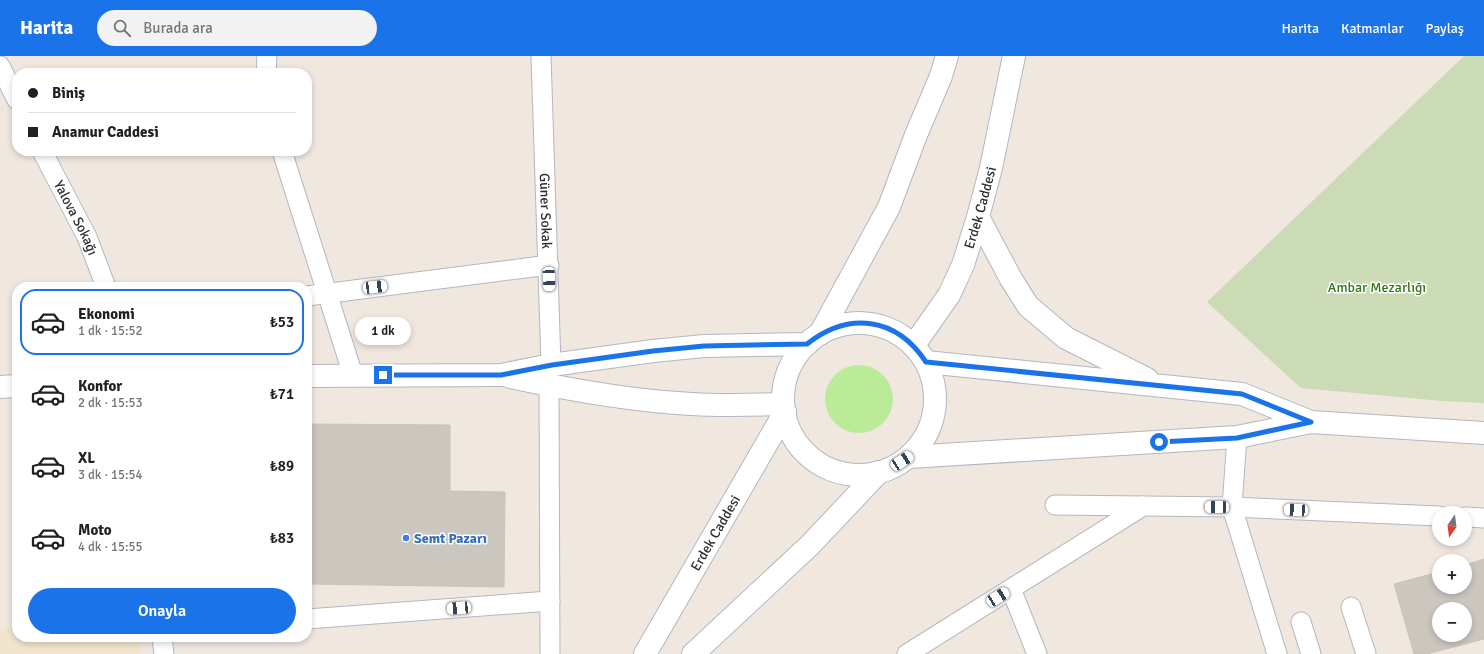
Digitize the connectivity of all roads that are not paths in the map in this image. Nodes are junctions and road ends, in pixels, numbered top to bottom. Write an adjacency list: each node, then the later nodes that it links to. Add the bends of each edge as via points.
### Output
1 (266, 56): 6 (street)
2 (541, 56): 11 (street, Güner Sokak)
3 (947, 56): 15 (street, via 889,207)
4 (1014, 56): 10 (street, Erdek Caddesi)
5 (0, 66): 7 (street)
6 (266, 68)
7 (12, 90)
8 (45, 156): 12 (street, Yalova Sokağı, via 87,237)
9 (284, 156): 13 (street)
10 (978, 217): 16 (street, Erdek Caddesi, via 963,266 949,295); 22 (street, via 1028,306 1066,338)
11 (549, 265): 13 (street); 19 (street, Güner Sokak)
12 (104, 282)
13 (327, 293): 14 (street); 18 (street)
14 (312, 295)
15 (814, 339): 16 (street, via 833,328 862,323 890,329); 19 (street, via 639,353); 24 (street, via 796,356 788,371 784,388)
16 (914, 345): 17 (street)
17 (926, 362): 22 (street); 28 (street, via 933,378 936,395 934,413 921,444)
18 (353, 375): 19 (street); 20 (street)
19 (550, 375): 24 (street, via 597,394 669,402); 37 (street, Güner Sokak)
20 (312, 376)
21 (12, 386): 23 (street)
22 (1161, 386): 25 (street, via 1242,394)
23 (0, 387)
24 (784, 408): 29 (street, via 793,436 816,461 846,474 863,475); 44 (street, Erdek Caddesi)
25 (1311, 422): 26 (street); 27 (street)
26 (1484, 433)
27 (1237, 438): 28 (street); 32 (street)
28 (909, 457): 29 (street)
29 (879, 472): 45 (street, via 810,545)
30 (1056, 505): 31 (street)
31 (1143, 506): 32 (street); 36 (street)
32 (1232, 507): 33 (street); 48 (street)
33 (1432, 516)
34 (1472, 518): 35 (street)
35 (1484, 518)
36 (1011, 589): 46 (street); 47 (street)
37 (550, 601): 39 (street); 43 (street, Güner Sokak)
38 (1351, 607): 50 (street)
39 (312, 619)
40 (1301, 622): 49 (street)
41 (163, 642): 42 (street)
42 (164, 654)
43 (550, 654)
44 (644, 654)
45 (693, 654)
46 (907, 654)
47 (1037, 654)
48 (1277, 654)
49 (1311, 654)
50 (1366, 654)

